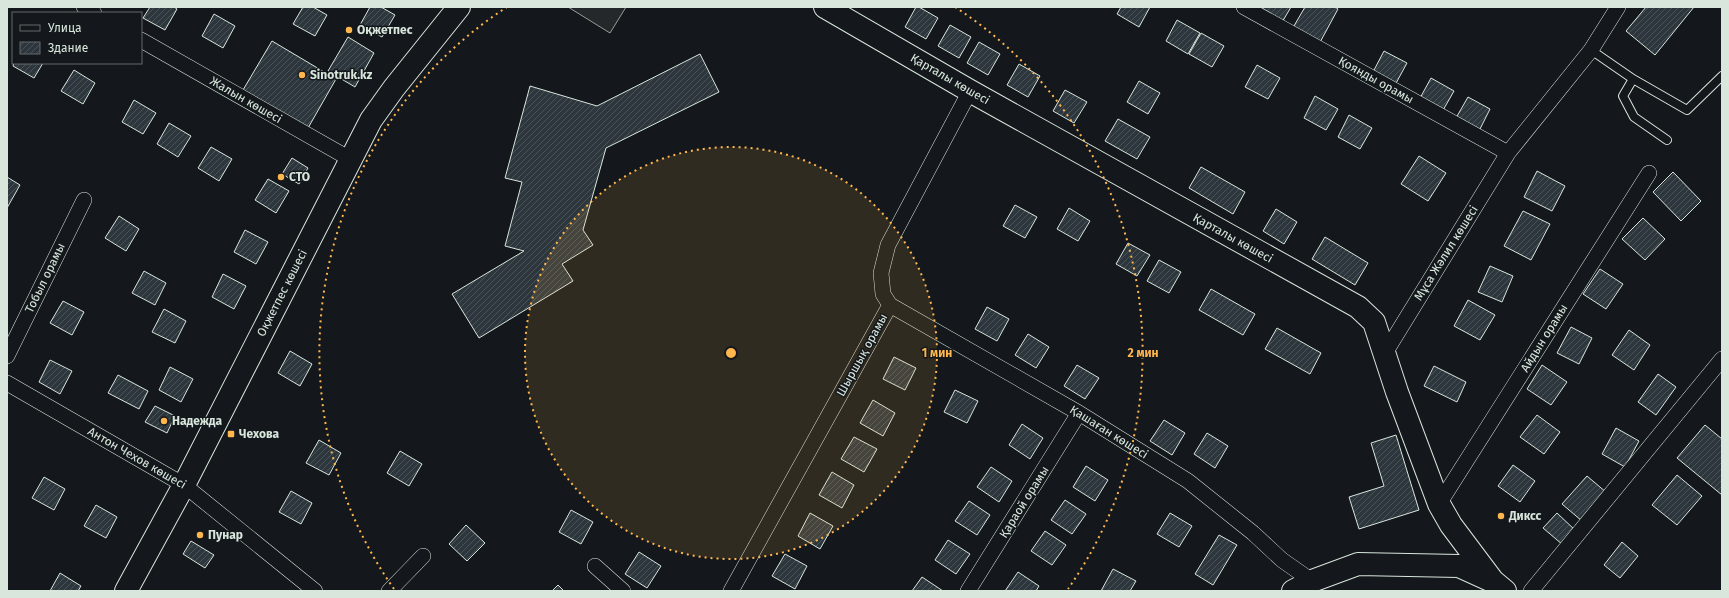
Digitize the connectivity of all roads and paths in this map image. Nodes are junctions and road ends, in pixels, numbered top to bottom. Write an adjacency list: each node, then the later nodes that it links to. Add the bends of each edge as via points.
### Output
1 (459, 7): 12 (street, Оқжетпес көшесі, via 389,94 371,120)
2 (825, 7): 9 (street, Қарталы көшесі)
3 (1244, 7): 11 (street, Қоянды орамы)
4 (1618, 7): 6 (street, Мұса Жәлил көшесі)
5 (142, 41): 12 (street, Жалын көшесі)
6 (1591, 50): 8 (lane); 11 (street, Мұса Жәлил көшесі)
7 (1722, 76): 8 (lane, via 1687,110)
8 (1634, 79): 10 (lane, via 1623,96 1634,117)
9 (970, 91): 15 (street, Шыршық орамы, via 888,245 881,274 883,294); 16 (street, Қарталы көшесі, via 1358,307 1374,322)
10 (1667, 140)
11 (1508, 153): 16 (street, Мұса Жәлил көшесі)
12 (350, 159): 21 (street, Оқжетпес көшесі)
13 (1649, 173): 22 (street, Айдын орамы)
14 (84, 200): 17 (street, Тобыл орамы)
15 (890, 305): 20 (street, Қашаған көшесі); 31 (street, Шыршық орамы)
16 (1385, 353): 22 (street, Қарталы көшесі)
17 (7, 356)
18 (1722, 359): 33 (street)
19 (7, 383): 21 (street, Антон Чехов көшесі)
20 (1079, 413): 25 (street, Қашаған көшесі, via 1188,481 1253,533 1282,560); 32 (street, Қараой орамы)
21 (184, 485): 27 (street, Оқжетпес көшесі); 28 (street, Антон Чехов көшесі)
22 (1439, 504): 26 (street, Қарталы көшесі)
23 (423, 556): 29 (street)
24 (595, 566): 30 (street)
25 (1303, 586): 26 (street, via 1358,564 1405,564 1459,566)
26 (1499, 586)
27 (126, 591)
28 (315, 591)
29 (389, 591)
30 (624, 591)
31 (731, 591)
32 (968, 591)
33 (1531, 591)

